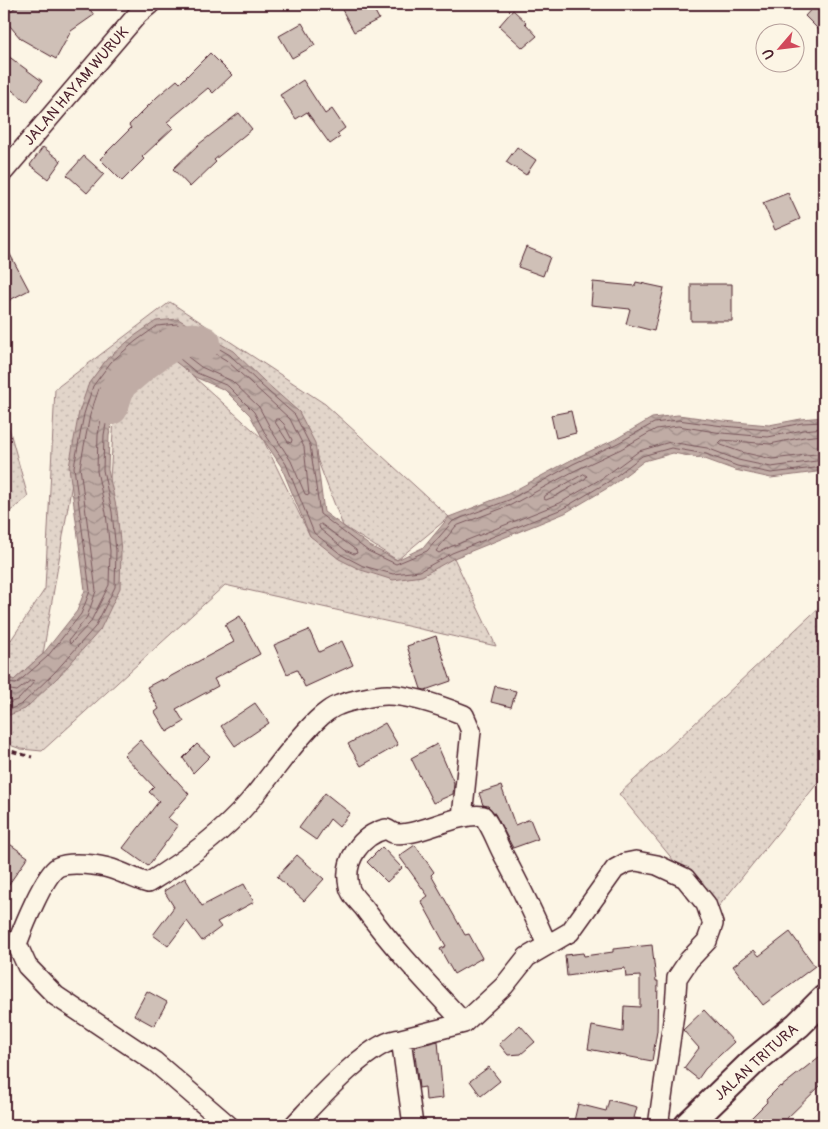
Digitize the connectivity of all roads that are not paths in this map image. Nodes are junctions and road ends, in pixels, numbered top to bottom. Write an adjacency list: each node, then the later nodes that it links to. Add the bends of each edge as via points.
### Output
1 (150, 4): 2 (street, JALAN HAYAM WURUK, via 114,41)
2 (4, 171)
3 (462, 817): 4 (street, via 483,816 489,824); 6 (street, via 411,832 377,831 355,851 348,868 349,888 376,925); 8 (street, via 471,731 464,715 415,699 387,695 337,705 318,719 226,826 148,883 112,869 86,865 59,866 50,874 17,944 27,966 56,996 155,1062)
4 (547, 945): 6 (street, via 527,957 504,986); 11 (street, via 570,932 609,876 626,863 636,861 657,865 685,878 706,904 713,924 708,941 677,978 659,1119)
5 (824, 999): 12 (street, JALAN TRITURA)
6 (464, 1023): 7 (street)
7 (401, 1039): 9 (street, via 392,1039 361,1060); 10 (street)
8 (228, 1125)
9 (294, 1125)
10 (413, 1125)
11 (662, 1125)
12 (688, 1125)

